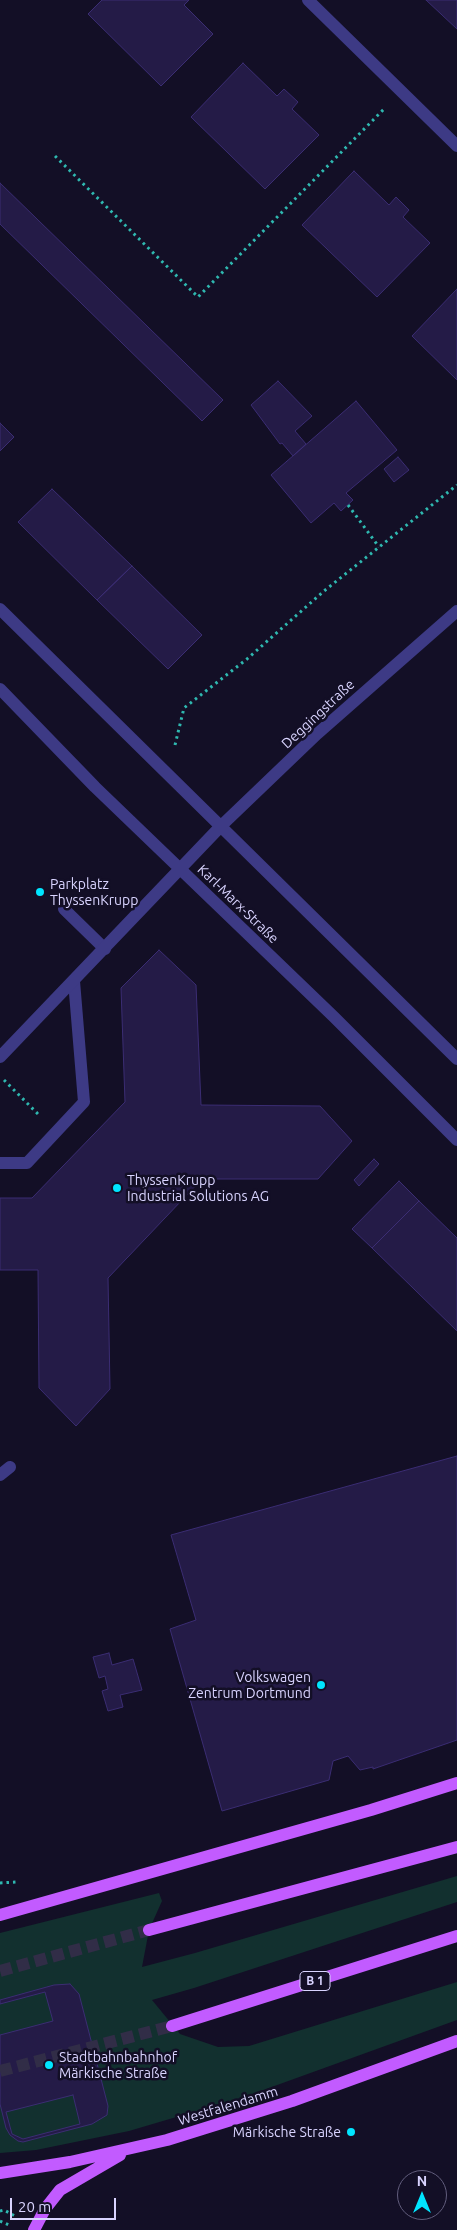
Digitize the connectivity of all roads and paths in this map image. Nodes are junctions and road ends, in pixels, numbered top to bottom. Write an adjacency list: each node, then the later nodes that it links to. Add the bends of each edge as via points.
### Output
1 (308, 0): 2 (street)
2 (401, 91): 3 (street); 4 (path, via 198,297)
3 (457, 146)
4 (55, 156)
5 (457, 485): 7 (path)
6 (348, 505): 7 (path)
7 (379, 547): 11 (path, via 184,708)
8 (0, 609): 11 (street)
9 (457, 611): 12 (street, Deggingstraße, via 317,734)
10 (0, 689): 13 (street, Karl-Marx-Straße, via 95,788)
11 (168, 775): 12 (street)
12 (221, 826): 13 (street, Deggingstraße); 18 (street)
13 (180, 869): 15 (street, Deggingstraße); 19 (street, Karl-Marx-Straße)
14 (64, 909): 15 (street)
15 (105, 949): 16 (street, Deggingstraße)
16 (74, 981): 17 (street, Deggingstraße); 20 (street, via 84,1102 27,1163)
17 (0, 1057)
18 (457, 1059)
19 (457, 1140)
20 (0, 1163)
21 (457, 1783): 23 (main road)
22 (457, 1847): 26 (main road)
23 (34, 1906): 24 (main road); 25 (main road)
24 (0, 1907)
25 (0, 1915)
26 (149, 1930)
27 (457, 1936): 28 (main road, B 1)
28 (172, 2026)
29 (457, 2041): 30 (main road, Westfalendamm, via 292,2101)
30 (131, 2149): 31 (main road, Westfalendamm); 32 (main road, via 60,2190)
31 (0, 2173)
32 (34, 2230)

